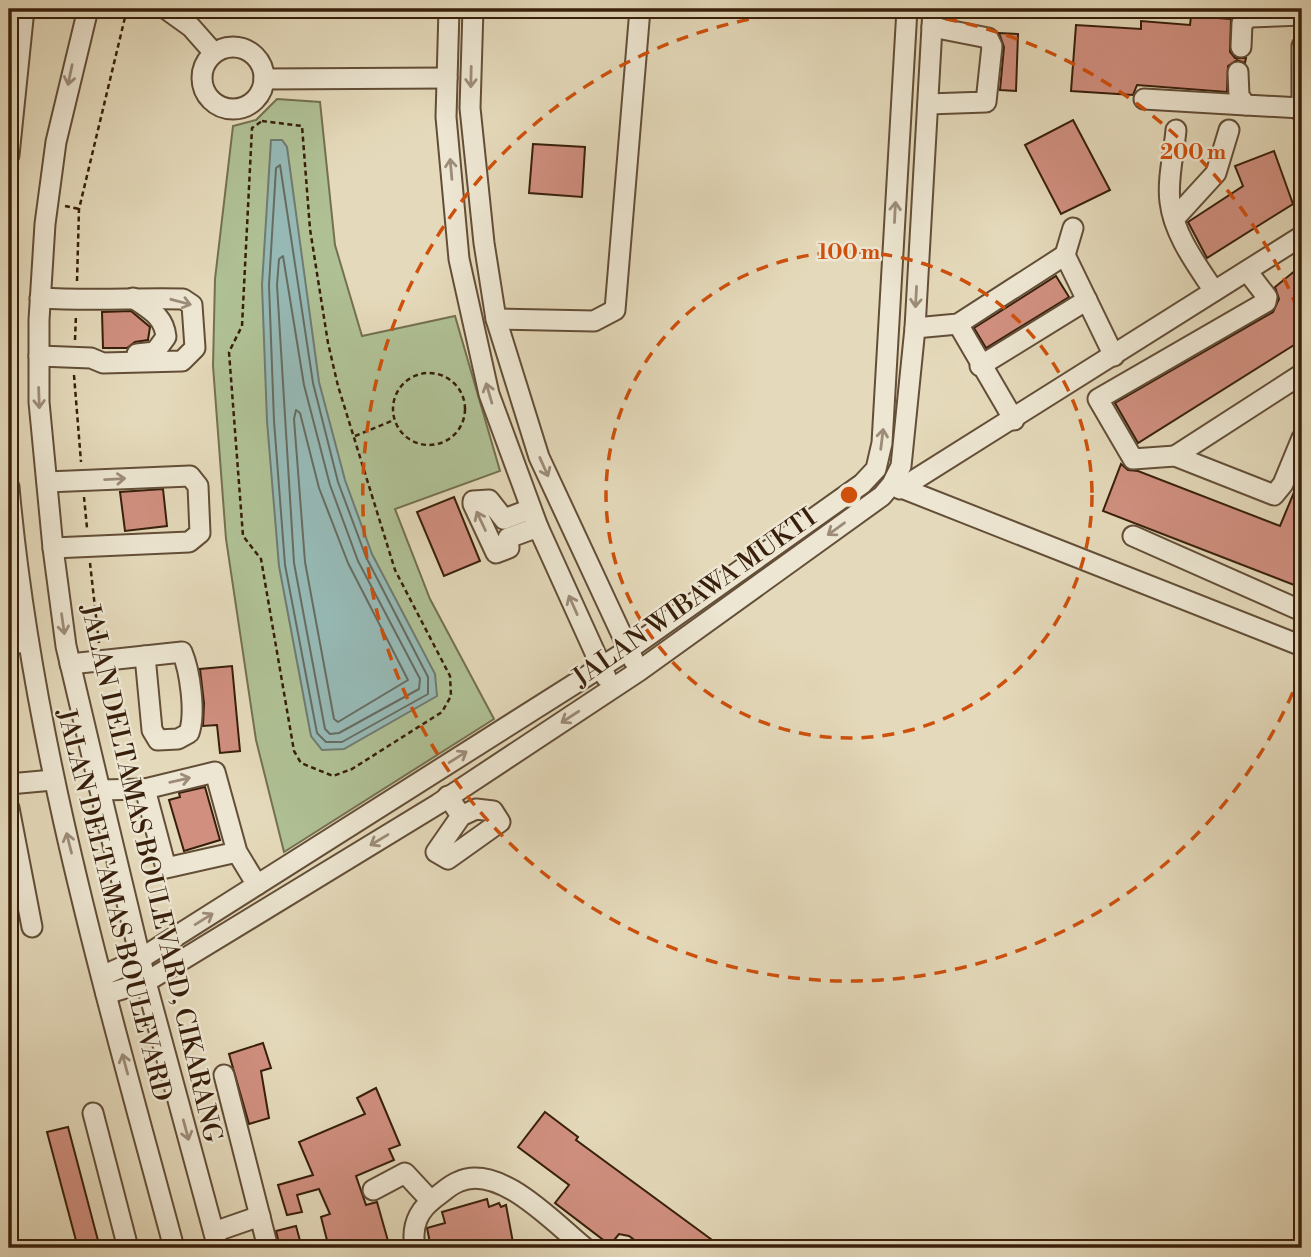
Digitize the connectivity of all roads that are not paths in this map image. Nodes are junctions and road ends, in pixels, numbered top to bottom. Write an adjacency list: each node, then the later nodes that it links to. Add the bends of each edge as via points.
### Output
1 (24, 9): 10 (street)
2 (88, 9): 30 (street, JALAN DELTAMAS BOULEVARD, CIKARANG, one-way to 30, via 56,142)
3 (166, 9): 13 (street, via 191,27)
4 (472, 9): 7 (street); 33 (street, one-way to 33, via 470,108)
5 (640, 9): 33 (street, via 615,310 594,321)
6 (907, 9): 44 (street, JALAN WIBAWA MUKTI, one-way to 6, via 883,443)
7 (448, 10): 15 (street)
8 (1302, 15): 12 (street, via 1250,17 1242,23)
9 (933, 18): 18 (street); 18 (street, via 992,43 988,100)
10 (15, 39): 23 (street)
11 (1302, 46): 20 (street)
12 (1241, 47)
13 (214, 53): 16 (street, via 230,47 247,51 260,62); 16 (street, via 204,68 203,85 218,105 244,107 258,96)
14 (1238, 72): 19 (street, via 1239,96)
15 (447, 78): 16 (street); 55 (street, one-way to 15, via 535,518 489,394 459,259 446,117)
16 (264, 79)
17 (1144, 99): 19 (street)
18 (928, 104): 35 (street, one-way to 35)
19 (1246, 106): 20 (street)
20 (1302, 110)
21 (1176, 130): 24 (street, via 1169,201)
22 (1229, 130): 24 (street, via 1216,173)
23 (9, 155)
24 (1174, 219): 29 (street)
25 (1073, 228): 27 (street)
26 (1302, 236): 28 (street, JALAN WIBAWA MUKTI)
27 (1065, 255): 32 (street); 34 (street)
28 (1247, 271): 29 (street, JALAN WIBAWA MUKTI); 43 (street, via 1266,302 1098,398 1131,458)
29 (1214, 291): 37 (street, JALAN WIBAWA MUKTI)
30 (40, 298): 31 (street); 36 (street, JALAN DELTAMAS BOULEVARD, CIKARANG)
31 (133, 298): 38 (street, via 165,324 162,346 156,352); 38 (street, one-way to 38, via 183,299 192,305 195,348 191,355 182,361 103,363)
32 (1087, 300): 37 (street); 39 (street)
33 (496, 319): 54 (street, one-way to 54, via 539,457)
34 (958, 324): 35 (street); 39 (street)
35 (915, 328): 47 (street)
36 (39, 356): 38 (street); 45 (street, JALAN DELTAMAS BOULEVARD, CIKARANG, one-way to 45)
37 (1114, 356): 41 (street, JALAN WIBAWA MUKTI)
38 (83, 357)
39 (980, 366): 41 (street)
40 (1302, 374): 43 (street)
41 (1014, 420): 47 (street, JALAN WIBAWA MUKTI)
42 (1302, 438): 43 (street, via 1274,495)
43 (1175, 456)
44 (871, 474): 47 (street); 54 (street, JALAN WIBAWA MUKTI)
45 (47, 482): 49 (street, JALAN DELTAMAS BOULEVARD, CIKARANG); 49 (street, one-way to 49, via 190,476 198,486 200,533 189,542)
46 (9, 487): 51 (street, JALAN DELTAMAS BOULEVARD)
47 (896, 487): 53 (street); 57 (street, JALAN WIBAWA MUKTI, one-way to 57)
48 (1133, 536): 50 (street)
49 (53, 548): 56 (street, JALAN DELTAMAS BOULEVARD, CIKARANG, one-way to 56)
50 (1302, 611)
51 (29, 641): 52 (street); 59 (street, JALAN DELTAMAS BOULEVARD)
52 (9, 645)
53 (1302, 646)
54 (628, 650): 55 (street, JALAN WIBAWA MUKTI); 57 (street)
55 (601, 667): 58 (street); 60 (street, JALAN WIBAWA MUKTI, one-way to 55)
56 (71, 670): 56 (street, via 102,660 146,662); 63 (street, JALAN DELTAMAS BOULEVARD, CIKARANG)
57 (639, 671): 58 (street, JALAN WIBAWA MUKTI)
58 (612, 689): 64 (street, JALAN WIBAWA MUKTI, one-way to 64)
59 (53, 780): 61 (street); 72 (street, JALAN DELTAMAS BOULEVARD, one-way to 59)
60 (423, 780): 64 (street); 68 (street, JALAN WIBAWA MUKTI)
61 (9, 783)
62 (145, 789): 63 (street); 67 (street, via 166,868); 67 (street, one-way to 67, via 215,772)
63 (100, 790): 70 (street, JALAN DELTAMAS BOULEVARD, CIKARANG)
64 (443, 800): 66 (street); 71 (street, JALAN WIBAWA MUKTI, one-way to 71)
65 (9, 808): 69 (street)
66 (461, 816)
67 (237, 852): 68 (street)
68 (257, 885): 70 (street, JALAN WIBAWA MUKTI, one-way to 68)
69 (32, 927)
70 (140, 959): 71 (street, JALAN DELTAMAS BOULEVARD, CIKARANG); 72 (street, JALAN WIBAWA MUKTI)
71 (146, 982): 72 (street, JALAN WIBAWA MUKTI); 78 (street, JALAN DELTAMAS BOULEVARD, CIKARANG, one-way to 78)
72 (104, 985): 80 (street, JALAN DELTAMAS BOULEVARD, one-way to 72)
73 (224, 1074): 77 (street)
74 (93, 1113): 79 (street)
75 (373, 1190): 76 (street, via 405,1173)
76 (430, 1201): 82 (street, via 415,1223); 83 (street, via 457,1182 491,1178)
77 (260, 1216): 78 (street); 81 (street)
78 (216, 1240)
79 (128, 1248)
80 (174, 1248)
81 (268, 1248)
82 (415, 1248)
83 (585, 1248)

